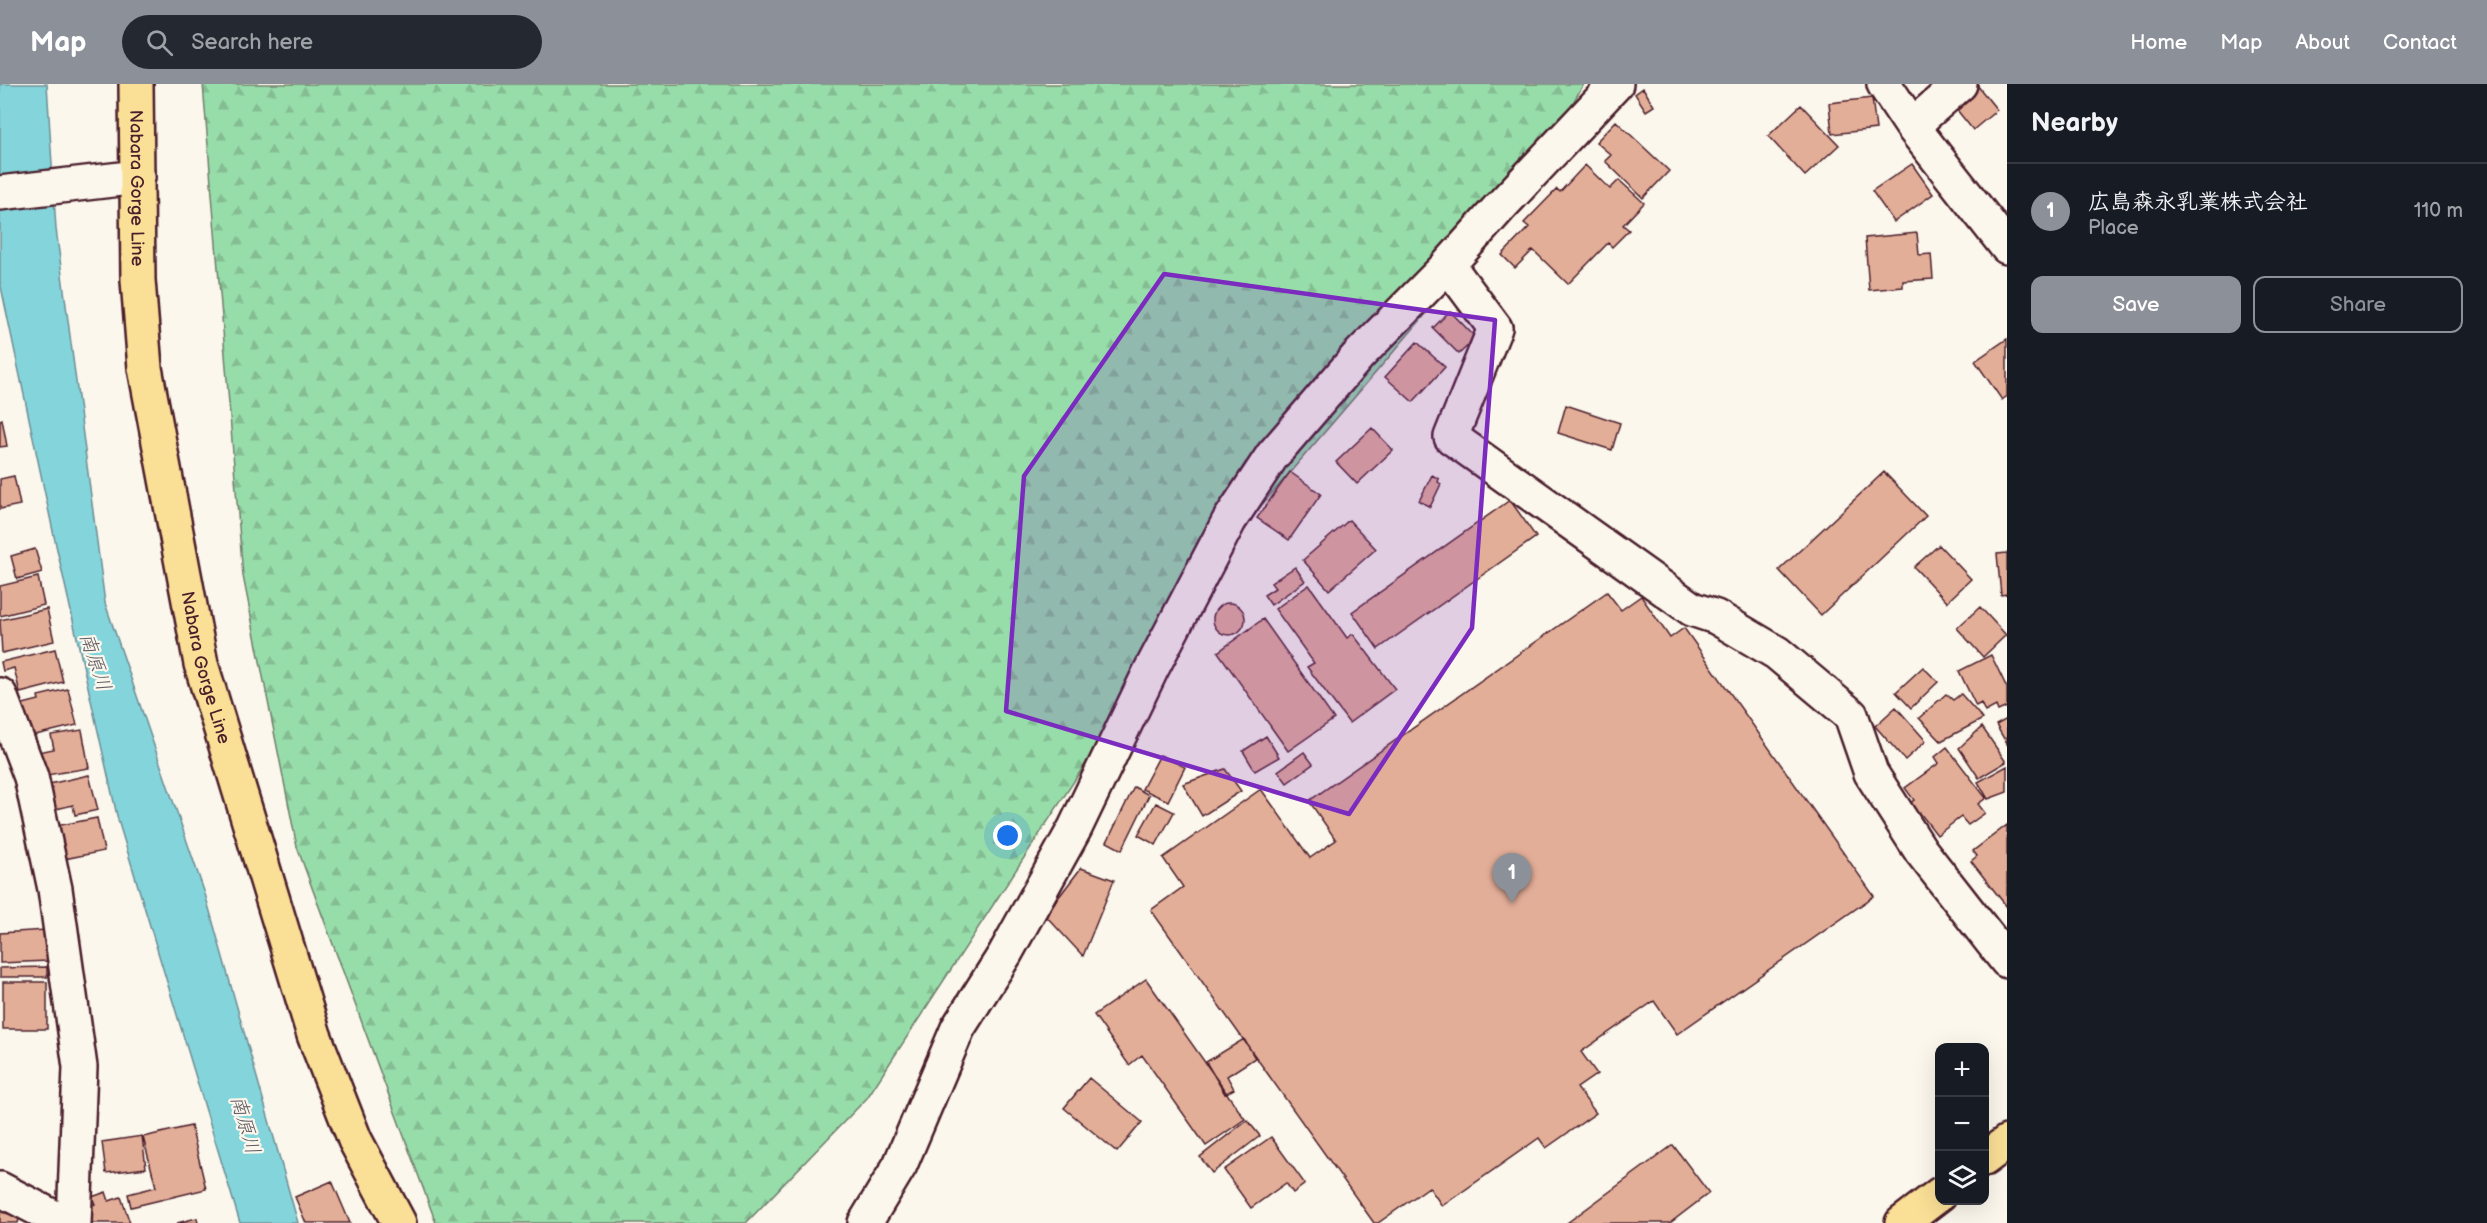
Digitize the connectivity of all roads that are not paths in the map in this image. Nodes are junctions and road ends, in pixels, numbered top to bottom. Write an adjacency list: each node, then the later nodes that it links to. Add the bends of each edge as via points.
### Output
1 (136, 84): 6 (main road, Nabara Gorge Line)
2 (1616, 84): 9 (street)
3 (1884, 84): 5 (street)
4 (1960, 84): 5 (street)
5 (1912, 126): 8 (street)
6 (138, 177): 7 (street); 18 (main road, Nabara Gorge Line, via 138,280 146,368 201,664 314,1035 355,1140)
7 (0, 194)
8 (2007, 247)
9 (1448, 265): 11 (street, via 1496,328 1451,437 1692,609 1716,617 1777,653 1851,715 1871,772 1883,792 1921,851); 19 (street, via 1358,356 1272,456 1229,521 1075,828 1005,954 958,1028 900,1165)
10 (0, 695): 17 (street, via 31,777 55,889 80,1066)
11 (2007, 961)
12 (2007, 1142): 13 (main road)
13 (1989, 1155)
14 (0, 1189): 16 (street)
15 (1935, 1198): 20 (main road)
16 (65, 1223)
17 (74, 1223)
18 (399, 1223)
19 (865, 1223)
20 (1902, 1223)

